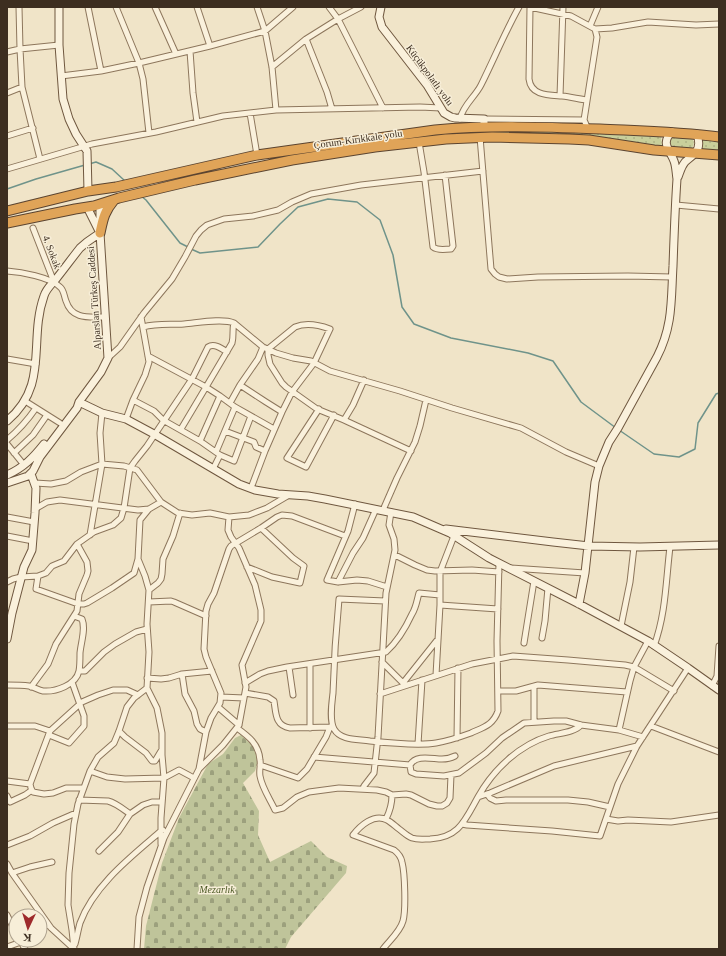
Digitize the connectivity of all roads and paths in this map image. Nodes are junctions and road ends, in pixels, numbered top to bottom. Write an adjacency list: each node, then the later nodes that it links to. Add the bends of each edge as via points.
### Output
1 (18, 7): 23 (street)
2 (59, 7): 21 (street)
3 (88, 7): 29 (street)
4 (116, 7): 27 (street)
5 (155, 7): 26 (street)
6 (198, 7): 22 (street)
7 (257, 7): 19 (street)
8 (293, 7): 19 (street)
9 (329, 7): 16 (street)
10 (361, 7): 16 (street)
11 (381, 7): 36 (street, Küçükpolatlı yolu, via 379,17 382,27 427,85)
12 (519, 7): 40 (street, via 480,86 464,108)
13 (564, 7): 15 (street)
14 (598, 7): 18 (street)
15 (563, 14): 18 (street); 33 (street); 33 (street, via 530,7 529,82 538,92)
16 (338, 19): 20 (street); 35 (street)
17 (719, 24): 18 (street, via 648,22 612,28)
18 (592, 28): 34 (street, via 597,37)
19 (265, 31): 22 (street); 28 (street)
20 (306, 39): 28 (street); 37 (street)
21 (59, 45): 23 (street); 30 (street)
22 (210, 46): 24 (street)
23 (20, 49): 25 (street); 31 (street)
24 (190, 51): 26 (street); 41 (street)
25 (7, 52)
26 (176, 54): 27 (street)
27 (139, 63): 29 (street); 46 (street)
28 (272, 67): 38 (street)
29 (101, 71): 30 (street)
30 (61, 76): 52 (street, via 63,99 69,119)
31 (22, 87): 32 (street); 44 (street)
32 (7, 93)
33 (560, 96): 34 (street)
34 (587, 100): 43 (street)
35 (383, 108): 36 (street); 37 (street)
36 (441, 108): 40 (street, Küçükpolatlı yolu, via 447,115)
37 (332, 109): 38 (street)
38 (276, 110): 39 (street)
39 (250, 113): 41 (street); 55 (street)
40 (460, 119): 42 (street, Küçükpolatlı yolu)
41 (197, 122): 46 (street)
42 (484, 123): 43 (highway, Çorum-Kırıkkale yolu); 55 (highway, Çorum-Kırıkkale yolu)
43 (586, 124): 45 (highway, Çorum-Kırıkkale yolu)
44 (33, 128): 48 (street); 57 (street)
45 (672, 132): 47 (highway, Çorum-Kırıkkale yolu); 53 (street, via 666,142)
46 (149, 133): 52 (street)
47 (697, 134): 50 (highway, Çorum-Kırıkkale yolu); 54 (street, via 699,144)
48 (7, 136)
49 (480, 137): 51 (highway, Çorum-Kırıkkale yolu); 53 (highway, Çorum-Kırıkkale yolu, via 579,139); 59 (street)
50 (719, 137)
51 (419, 142): 61 (street); 64 (highway, Çorum-Kırıkkale yolu, via 292,160)
52 (86, 149): 57 (street); 63 (street)
53 (669, 152): 54 (highway, Çorum-Kırıkkale yolu); 62 (street, via 675,164)
54 (695, 154): 56 (highway, Çorum-Kırıkkale yolu); 62 (street, via 686,161)
55 (257, 155): 63 (highway, Çorum-Kırıkkale yolu)
56 (719, 155)
57 (40, 159): 58 (street)
58 (7, 169)
59 (483, 171): 60 (street); 74 (street, via 491,269 499,277)
60 (445, 175): 61 (street); 61 (street, via 453,244 451,249 438,250 433,247)
61 (424, 177): 76 (street, via 311,194 278,210 224,219 207,225 196,236 172,279)
62 (677, 180): 66 (street)
63 (90, 191): 65 (highway); 67 (highway, via 83,198); 69 (highway, Çorum-Kırıkkale yolu)
64 (116, 199): 65 (highway, Çorum-Kırıkkale yolu); 72 (highway, via 107,209)
65 (100, 204): 67 (highway, Çorum-Kırıkkale yolu); 72 (street, Alparslan Türkeş Caddesi)
66 (676, 205): 68 (street); 74 (street)
67 (86, 208): 70 (highway, Çorum-Kırıkkale yolu); 72 (street)
68 (719, 209)
69 (7, 211)
70 (7, 223)
71 (33, 228): 75 (street, 4. Sokak)
72 (100, 233): 75 (street, via 84,244); 77 (street, Alparslan Türkeş Caddesi)
73 (7, 271): 75 (street)
74 (672, 277): 125 (street, via 666,338)
75 (54, 282): 77 (street, 4. Sokak, via 62,288 68,306 73,312 82,316); 86 (street, via 46,292 40,309)
76 (141, 316): 79 (street); 83 (street, via 120,347)
77 (105, 317): 83 (street, Alparslan Türkeş Caddesi)
78 (234, 324): 79 (street, via 228,321); 80 (street); 81 (street, via 233,340)
79 (143, 327): 82 (street)
80 (266, 348): 85 (street); 85 (street, via 295,327 305,324 322,326 330,329); 89 (street); 91 (street, via 270,364 282,383)
81 (227, 352): 87 (street, via 214,345 209,346); 90 (street)
82 (148, 356): 87 (street); 93 (street, via 145,375)
83 (108, 358): 97 (street, Alparslan Türkeş Caddesi)
84 (7, 359): 86 (street)
85 (314, 363): 88 (street); 91 (street)
86 (36, 364): 95 (street)
87 (192, 379): 90 (street); 107 (street)
88 (364, 380): 94 (street); 108 (street)
89 (240, 385): 96 (street); 102 (street)
90 (206, 387): 92 (street); 111 (street)
91 (292, 392): 100 (street); 102 (street)
92 (220, 396): 96 (street); 117 (street)
93 (133, 400): 106 (street); 107 (street, via 154,411)
94 (426, 400): 120 (street, via 420,426); 125 (street, via 521,428)
95 (25, 401): 99 (street); 109 (street)
96 (230, 403): 98 (street)
97 (78, 405): 101 (street); 110 (street, Alparslan Türkeş Caddesi, via 73,406); 128 (street, Alparslan Türkeş Caddesi)
98 (235, 407): 104 (street); 113 (street)
99 (36, 408): 103 (street); 116 (street, via 18,431)
100 (319, 409): 105 (street); 105 (street, via 287,458 306,467)
101 (99, 412): 106 (street); 123 (street)
102 (282, 412): 112 (street)
103 (47, 415): 110 (street); 121 (street, via 33,435)
104 (251, 416): 112 (street); 115 (street)
105 (334, 416): 108 (street)
106 (126, 419): 114 (street)
107 (163, 420): 111 (street); 114 (street)
108 (344, 420): 120 (street)
109 (7, 421)
110 (60, 423): 124 (street, Alparslan Türkeş Caddesi)
111 (181, 429): 117 (street)
112 (274, 429): 119 (street)
113 (225, 431): 115 (street); 122 (street)
114 (154, 434): 126 (street); 127 (street)
115 (242, 438): 119 (street, via 254,442 256,447); 122 (street, via 234,461)
116 (7, 440)
117 (200, 441): 122 (street)
118 (7, 444): 121 (street)
119 (265, 450): 133 (street)
120 (410, 451): 141 (street)
121 (14, 452): 124 (street)
122 (218, 454): 127 (street)
123 (102, 464): 126 (street); 131 (street, via 66,481 51,484); 136 (street)
124 (23, 466): 128 (street, via 31,467); 129 (street); 130 (street, via 18,475)
125 (599, 466): 157 (street)
126 (130, 468): 135 (street, via 137,470); 138 (street)
127 (213, 469): 133 (street)
128 (32, 472): 130 (street); 131 (street)
129 (7, 475)
130 (22, 479): 132 (street)
131 (35, 483): 139 (street)
132 (7, 484)
133 (251, 488): 134 (street)
134 (290, 495): 137 (street); 145 (street, via 249,515)
135 (161, 502): 140 (street); 143 (street)
136 (95, 504): 138 (street); 139 (street, via 60,500 48,502); 149 (street)
137 (355, 504): 141 (street); 151 (street)
138 (124, 508): 140 (street); 149 (street, via 121,518 113,525)
139 (36, 509): 146 (street)
140 (149, 509): 161 (street, via 140,520)
141 (380, 510): 142 (street); 172 (street, via 353,552)
142 (391, 512): 148 (street, via 412,517); 160 (street, via 389,525 394,539)
143 (180, 513): 145 (street, via 210,513); 175 (street, via 163,559 161,579)
144 (7, 517): 146 (street)
145 (229, 517): 154 (street, via 228,530)
146 (34, 522): 153 (street)
147 (261, 528): 151 (street, via 282,515 292,516); 154 (street); 163 (street, via 304,566 300,583 272,577)
148 (437, 528): 152 (street); 157 (street)
149 (90, 535): 155 (street)
150 (7, 536): 153 (street)
151 (346, 536): 172 (street, via 327,580)
152 (454, 536): 162 (street); 165 (street)
153 (32, 541): 169 (street, via 32,550)
154 (236, 543): 163 (street); 184 (street, via 229,549 208,604)
155 (77, 544): 168 (street, via 64,561); 179 (street, via 87,562 88,571)
156 (719, 545): 159 (street)
157 (589, 546): 158 (street); 167 (street)
158 (634, 547): 159 (street); 185 (street)
159 (670, 547): 191 (street, via 660,628)
160 (395, 555): 165 (street, via 427,570); 173 (street)
161 (138, 559): 175 (street); 179 (street, via 134,573 87,603)
162 (499, 563): 164 (street); 166 (street)
163 (247, 567): 209 (street, via 255,585 261,621 242,665)
164 (509, 568): 167 (street); 171 (street)
165 (440, 572): 166 (street); 176 (street)
166 (499, 572): 182 (street)
167 (586, 573): 180 (street)
168 (38, 576): 169 (street); 179 (street, via 36,589)
169 (21, 577): 170 (street); 189 (street)
170 (8, 580)
171 (534, 580): 174 (street); 190 (street)
172 (338, 582): 173 (street, via 368,581)
173 (387, 587): 177 (street)
174 (548, 588): 180 (street); 187 (street)
175 (148, 590): 178 (street)
176 (440, 595): 181 (street); 193 (street, via 420,593 405,627 388,650)
177 (385, 601): 193 (street); 195 (street, via 339,599)
178 (148, 602): 184 (street, via 171,601); 186 (street)
179 (78, 604): 183 (street)
180 (579, 604): 185 (street)
181 (440, 605): 182 (street); 188 (street)
182 (498, 609): 194 (street)
183 (74, 616): 203 (street, via 82,619 83,623); 214 (street, via 56,644 48,664)
184 (206, 616): 202 (street, via 204,649)
185 (621, 626): 191 (street)
186 (147, 629): 203 (street, via 115,644 85,671); 206 (street)
187 (542, 638)
188 (438, 639): 205 (street); 211 (street)
189 (7, 640)
190 (524, 643)
191 (651, 643): 199 (street); 201 (street)
192 (719, 646): 213 (street, via 717,676)
193 (382, 652): 195 (street); 196 (street)
194 (498, 659): 199 (street, via 513,656); 200 (street); 217 (street)
195 (334, 660): 197 (street); 230 (street)
196 (382, 662): 211 (street); 220 (street)
197 (310, 664): 198 (street); 233 (street)
198 (289, 667): 209 (street, via 268,671); 222 (street)
199 (634, 667): 218 (street); 219 (street)
200 (458, 668): 205 (street); 238 (street)
201 (688, 668): 213 (street); 218 (street)
202 (212, 671): 204 (street); 224 (street)
203 (79, 672): 208 (street)
204 (182, 674): 206 (street, via 161,679); 236 (street, via 185,694 194,711 196,724)
205 (436, 676): 207 (street)
206 (147, 678): 215 (street)
207 (422, 680): 211 (street); 241 (street)
208 (72, 682): 214 (street, via 52,691); 225 (street)
209 (245, 683): 223 (street)
210 (7, 685): 214 (street)
211 (404, 685): 220 (street)
212 (534, 686): 217 (street, via 516,691); 219 (street); 227 (street)
213 (712, 686): 216 (street)
214 (31, 687)
215 (147, 688): 221 (street); 243 (street, via 157,708 162,733)
216 (719, 690)
217 (498, 691): 238 (street, via 498,711 492,721 484,728)
218 (674, 691): 231 (street)
219 (627, 692): 234 (street)
220 (380, 694): 240 (street)
221 (138, 695): 225 (street, via 127,690 113,690); 235 (street, via 127,707)
222 (293, 695)
223 (244, 696): 224 (street); 232 (street); 233 (street, via 268,697 274,701 277,719 284,726)
224 (221, 698): 226 (street)
225 (80, 704): 237 (street); 237 (street, via 84,726 69,744)
226 (218, 707): 232 (street); 236 (street)
227 (534, 722): 228 (street, via 566,721); 252 (street, via 524,723 465,769)
228 (581, 725): 234 (street); 263 (street, via 535,741 521,749 491,777)
229 (7, 726): 237 (street, via 35,726)
230 (331, 726): 233 (street); 240 (street, via 344,738); 245 (street)
231 (651, 726): 239 (street); 244 (street)
232 (238, 727): 248 (street, via 253,741); 250 (street)
233 (310, 728)
234 (619, 730): 239 (street)
235 (120, 731): 243 (street, via 152,761 155,761); 251 (street, via 114,743 98,757)
236 (206, 732): 250 (street)
237 (50, 733): 256 (street)
238 (457, 738): 241 (street)
239 (643, 738): 242 (street)
240 (377, 742): 241 (street); 247 (street)
241 (418, 744)
242 (637, 746): 260 (street, via 554,766); 266 (street)
243 (162, 751): 253 (street)
244 (719, 752)
245 (314, 756): 247 (street); 248 (street, via 298,778)
246 (455, 756): 249 (street, via 445,759 416,759)
247 (375, 762): 249 (street); 258 (street, via 374,773)
248 (260, 765): 258 (street, via 259,775 263,787 276,810 310,792 339,788)
249 (410, 765): 252 (street, via 411,772 416,774)
250 (199, 769): 254 (street)
251 (90, 771): 253 (street, via 125,779); 257 (street)
252 (451, 775): 261 (street, via 450,798 442,806 430,804 411,795)
253 (164, 778): 254 (street, via 179,770); 265 (street)
254 (194, 778): 273 (street)
255 (7, 781): 256 (street)
256 (30, 784): 259 (street)
257 (83, 788): 259 (street, via 66,788 44,794); 264 (street)
258 (363, 789): 261 (street)
259 (32, 790): 262 (street, via 10,802)
260 (487, 794): 263 (street); 266 (street, via 496,801 568,800)
261 (392, 795): 270 (street)
262 (7, 796)
263 (478, 797): 272 (street)
264 (79, 800): 267 (street); 268 (street, via 112,802)
265 (162, 802): 268 (street, via 143,805); 274 (street)
266 (610, 806): 271 (street)
267 (76, 813): 275 (street); 283 (street, via 68,905)
268 (130, 814): 277 (street, via 118,832)
269 (719, 815): 271 (street, via 671,822)
270 (386, 819): 272 (street, via 418,840 438,839 454,832); 285 (street, via 368,821 353,835 394,850 402,861 404,914 399,929)
271 (606, 819): 272 (street, via 600,836)
272 (462, 824)
273 (170, 827): 274 (street); 276 (street)
274 (161, 831): 276 (street); 283 (street, via 104,884 80,923)
275 (7, 845)
276 (161, 848): 284 (street, via 139,917)
277 (99, 851)
278 (52, 862): 280 (street)
279 (7, 864): 280 (street)
280 (12, 873): 281 (street)
281 (37, 908)
282 (48, 924): 283 (street)
283 (74, 949)
284 (137, 949)
285 (383, 949)

